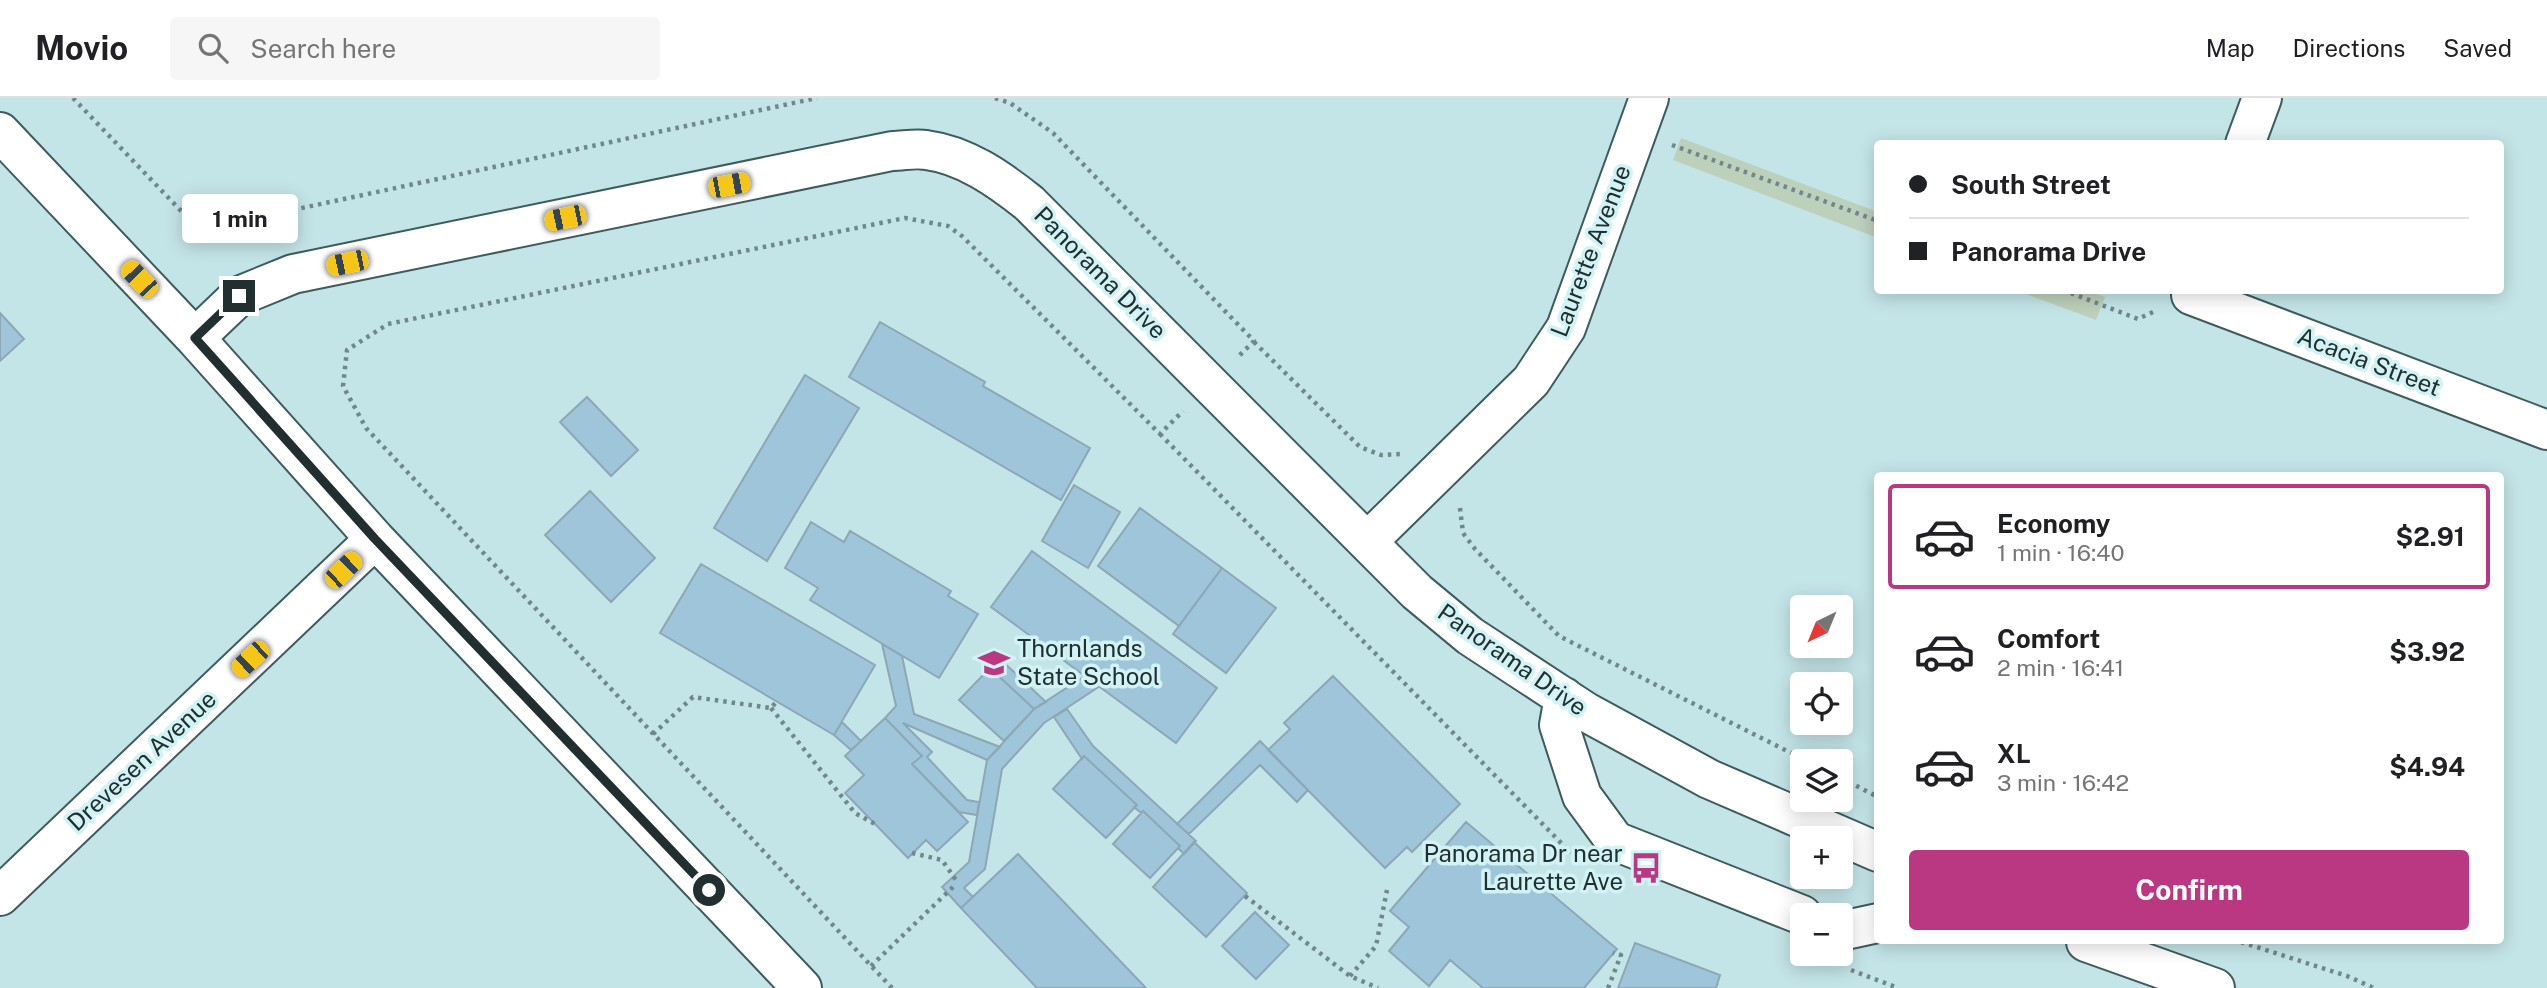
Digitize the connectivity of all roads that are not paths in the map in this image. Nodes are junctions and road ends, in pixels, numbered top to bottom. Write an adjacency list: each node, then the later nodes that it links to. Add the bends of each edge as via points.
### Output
1 (2262, 98): 4 (street)
2 (1643, 115): 9 (street, Laurette Avenue, via 1566,328 1531,381)
3 (0, 132): 6 (street)
4 (2246, 140)
5 (2195, 294): 7 (street, Acacia Street)
6 (195, 338): 8 (street); 9 (street, Panorama Drive, via 239,296 293,274 892,151 925,150 966,161 1001,180 1029,203)
7 (2547, 430)
8 (375, 539): 12 (street, Drevesen Avenue); 17 (street)
9 (1367, 542): 10 (street, Panorama Drive, via 1470,636)
10 (1564, 698): 11 (street, Panorama Drive, via 1709,779); 13 (street, via 1559,725 1582,796 1615,841)
11 (1874, 850)
12 (0, 896)
13 (1790, 910)
14 (1874, 924): 15 (street)
15 (1853, 928)
16 (2092, 944): 18 (street)
17 (802, 988)
18 (2215, 988)

